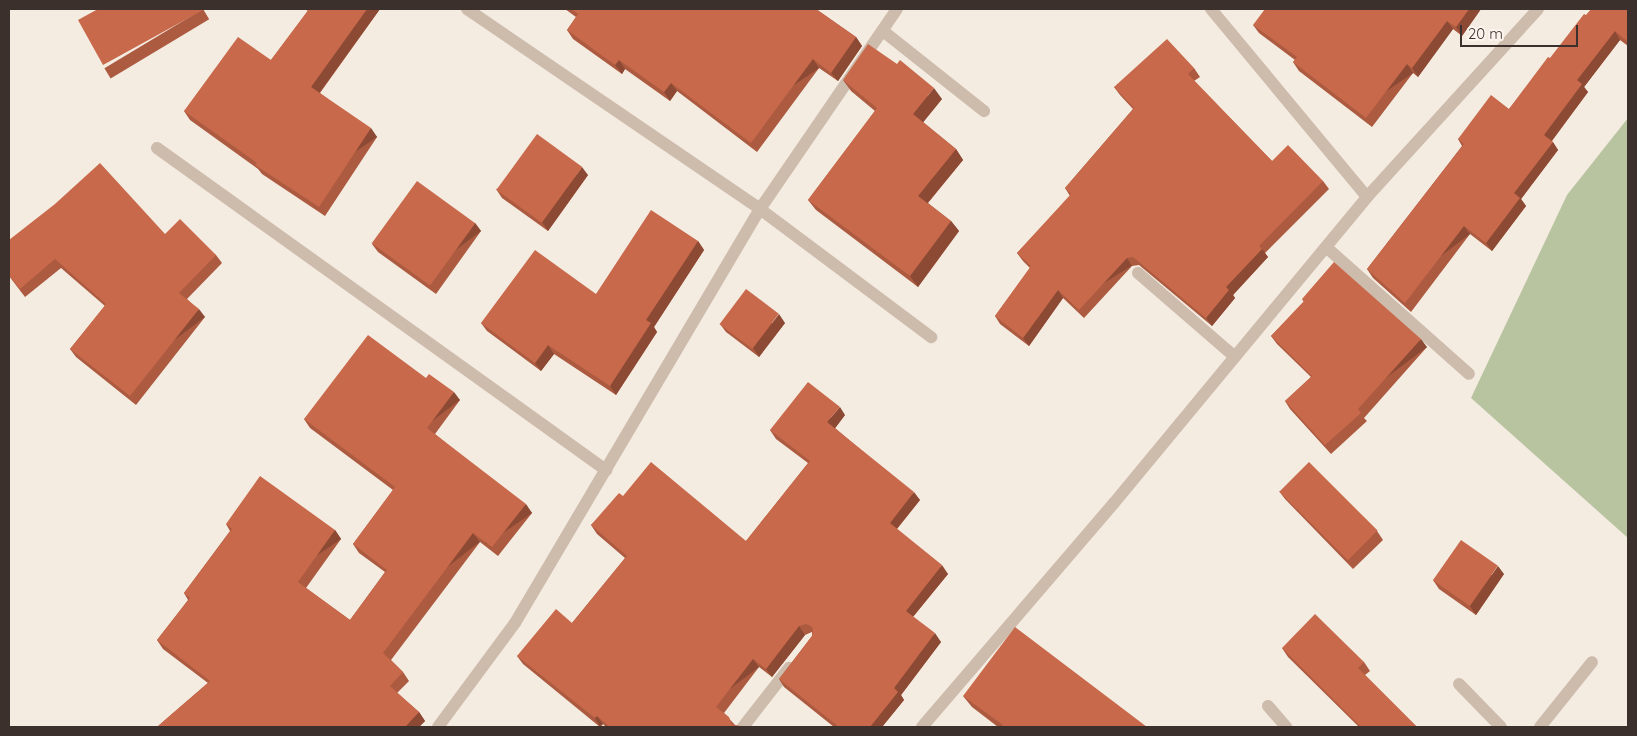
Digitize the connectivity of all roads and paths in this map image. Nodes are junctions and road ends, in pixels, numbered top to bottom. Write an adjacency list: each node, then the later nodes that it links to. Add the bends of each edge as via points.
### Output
1 (467, 9): 9 (street)
2 (897, 9): 5 (street)
3 (1211, 9): 8 (street)
4 (1538, 9): 8 (street)
5 (884, 32): 6 (street); 9 (street)
6 (984, 111)
7 (158, 148): 15 (street)
8 (1367, 197): 10 (street)
9 (760, 209): 12 (street); 15 (street)
10 (1326, 248): 13 (street); 14 (street)
11 (1138, 274): 13 (street)
12 (931, 336)
13 (1235, 357): 22 (street)
14 (1469, 374)
15 (606, 470): 20 (street, via 515,623)
16 (800, 654): 21 (street)
17 (1592, 662): 25 (street)
18 (1459, 684): 24 (street)
19 (1268, 706): 23 (street)
20 (438, 727)
21 (743, 727)
22 (922, 727)
23 (1286, 727)
24 (1501, 727)
25 (1540, 727)

